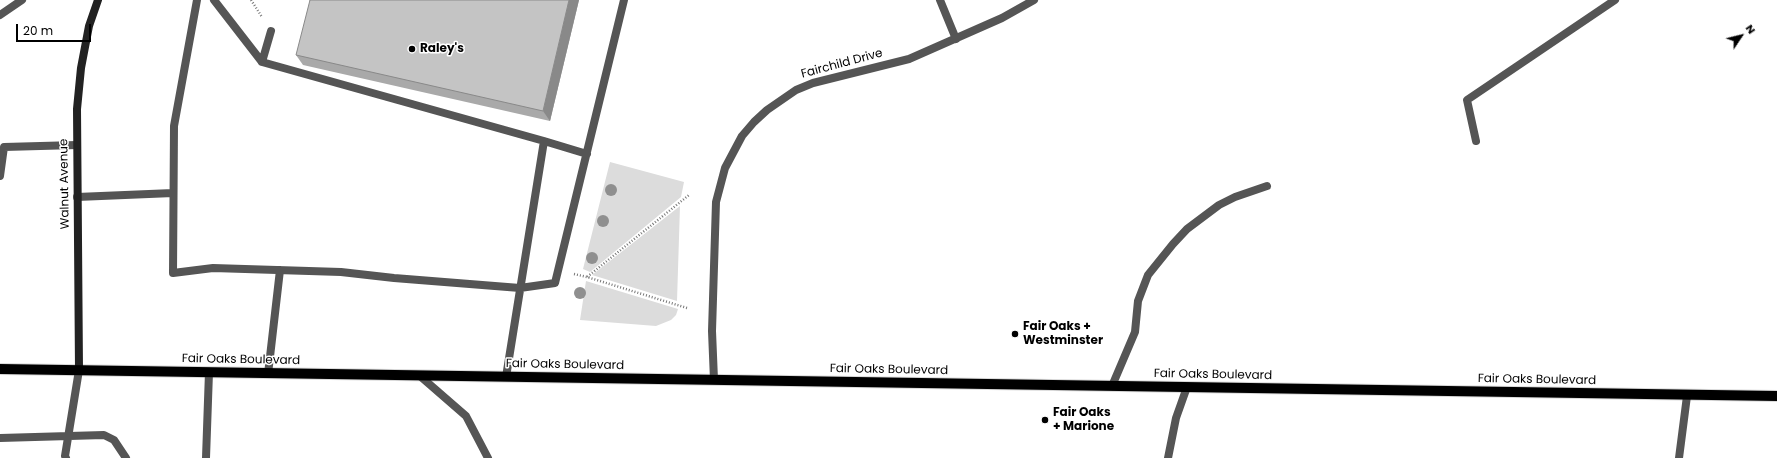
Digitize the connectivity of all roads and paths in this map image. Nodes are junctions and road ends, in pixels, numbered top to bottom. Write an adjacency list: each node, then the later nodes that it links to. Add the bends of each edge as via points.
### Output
1 (22, 0): 9 (street)
2 (98, 0): 15 (main road, Walnut Avenue, via 81,68)
3 (197, 0): 19 (street, via 174,126)
4 (214, 0): 12 (street)
5 (624, 0): 16 (street)
6 (940, 0): 11 (street)
7 (1034, 0): 11 (street, Fairchild Drive)
8 (1615, 0): 14 (street, via 1467,100)
9 (0, 15)
10 (271, 31): 12 (street)
11 (956, 39): 33 (street, Fairchild Drive, via 909,59 813,82 796,90 767,110 742,136 725,168 716,202 712,331)
12 (262, 62): 13 (street)
13 (544, 141): 16 (street); 25 (street)
14 (1476, 141)
15 (77, 145): 17 (street, via 4,147); 21 (main road, Walnut Avenue)
16 (587, 154): 25 (street, via 555,283)
17 (0, 176)
18 (1267, 186): 34 (street, via 1219,205 1172,244 1142,287 1135,332)
19 (174, 193): 21 (street); 22 (street, via 173,273 213,268)
20 (689, 195): 24 (path)
21 (77, 197): 28 (main road, Walnut Avenue)
22 (280, 270): 25 (street, via 342,272); 30 (street)
23 (574, 274): 24 (path)
24 (587, 277): 26 (path)
25 (520, 288): 32 (street)
26 (687, 308)
27 (0, 369): 28 (main road, Fair Oaks Boulevard)
28 (79, 370): 29 (main road, Fair Oaks Boulevard); 38 (street)
29 (209, 372): 30 (main road, Fair Oaks Boulevard); 42 (street)
30 (268, 374): 31 (main road, Fair Oaks Boulevard)
31 (420, 376): 32 (main road, Fair Oaks Boulevard); 43 (street, via 466,416)
32 (506, 377): 33 (main road, Fair Oaks Boulevard)
33 (714, 380): 34 (main road, Fair Oaks Boulevard)
34 (1112, 386): 35 (main road, Fair Oaks Boulevard)
35 (1187, 387): 36 (main road, Fair Oaks Boulevard); 44 (street, via 1176,418)
36 (1687, 396): 37 (main road, Fair Oaks Boulevard); 45 (street)
37 (1777, 396)
38 (68, 435): 39 (street); 40 (street); 41 (street, via 104,435 114,440)
39 (0, 438)
40 (66, 458)
41 (126, 458)
42 (206, 458)
43 (488, 458)
44 (1168, 458)
45 (1679, 458)

